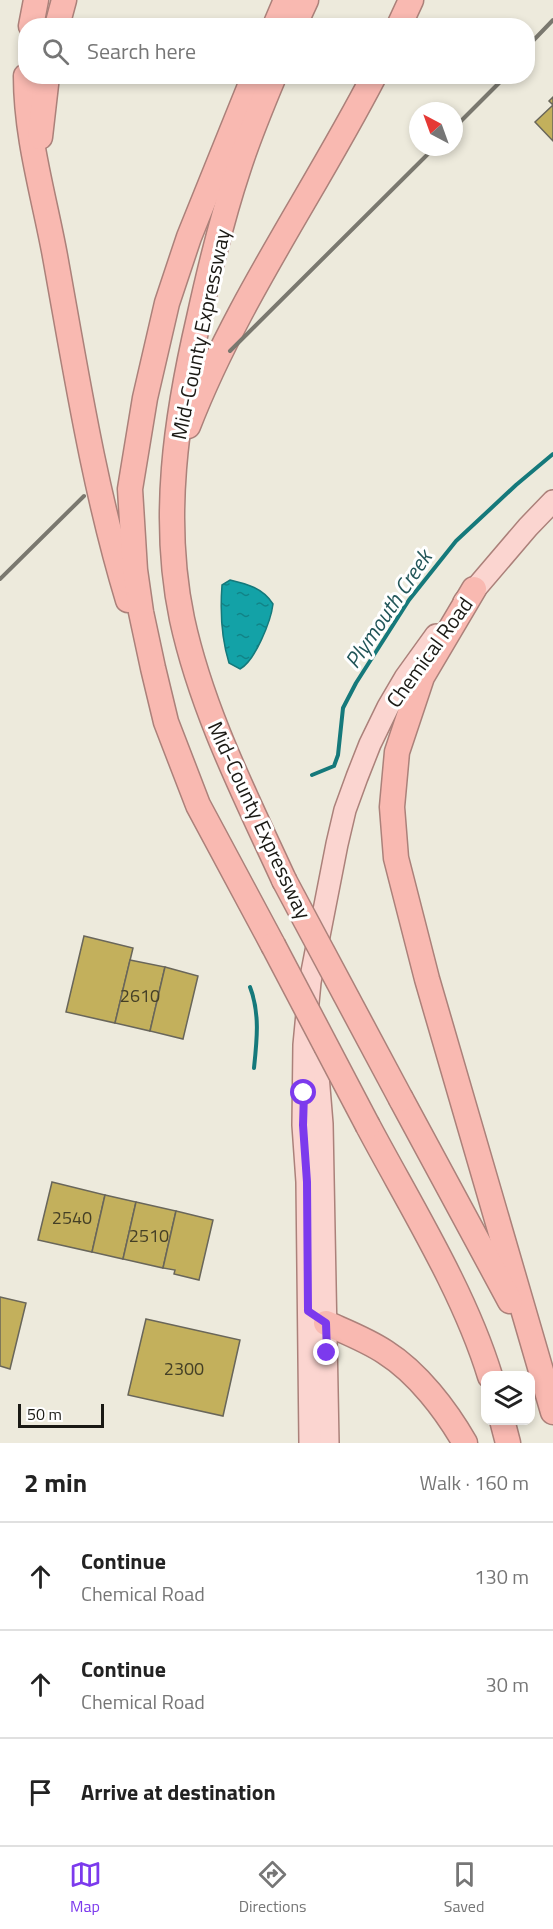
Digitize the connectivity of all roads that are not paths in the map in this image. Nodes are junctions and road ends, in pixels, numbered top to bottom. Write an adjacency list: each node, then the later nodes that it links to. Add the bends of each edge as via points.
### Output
1 (36, 0): 6 (highway)
2 (64, 0): 7 (highway)
3 (306, 0): 5 (highway)
4 (411, 0): 8 (highway)
5 (283, 17)
6 (33, 18)
7 (59, 18)
8 (403, 18)
9 (26, 84): 14 (highway, via 29,128)
10 (46, 84): 14 (highway, via 39,157)
11 (251, 84): 18 (highway, Mid-County Expressway, via 189,237 167,303 145,398 130,489 135,570)
12 (271, 84): 15 (highway, Mid-County Expressway, via 238,168 211,265 180,406)
13 (370, 84): 15 (highway, via 224,342 191,418)
14 (43, 198): 18 (highway, via 88,442 115,556)
15 (173, 473): 21 (highway, Mid-County Expressway, bridge, via 173,532 182,617 217,731 284,880 514,1308)
16 (553, 501): 17 (main road, Chemical Road)
17 (474, 589): 19 (main road, Chemical Road, via 405,678 370,744 345,810 327,895 318,1002 317,1064 322,1124); 21 (highway, via 422,677 397,752 392,807 396,858 427,979)
18 (153, 668): 20 (highway, Mid-County Expressway, bridge, via 166,722 198,805 437,1254)
19 (314, 1322): 23 (main road, Chemical Road); 24 (main road, Chemical Road); 25 (highway, via 387,1352 449,1415)
20 (488, 1371)
21 (553, 1414)
22 (503, 1425): 26 (highway)
23 (310, 1443)
24 (328, 1443)
25 (465, 1443)
26 (508, 1443)

